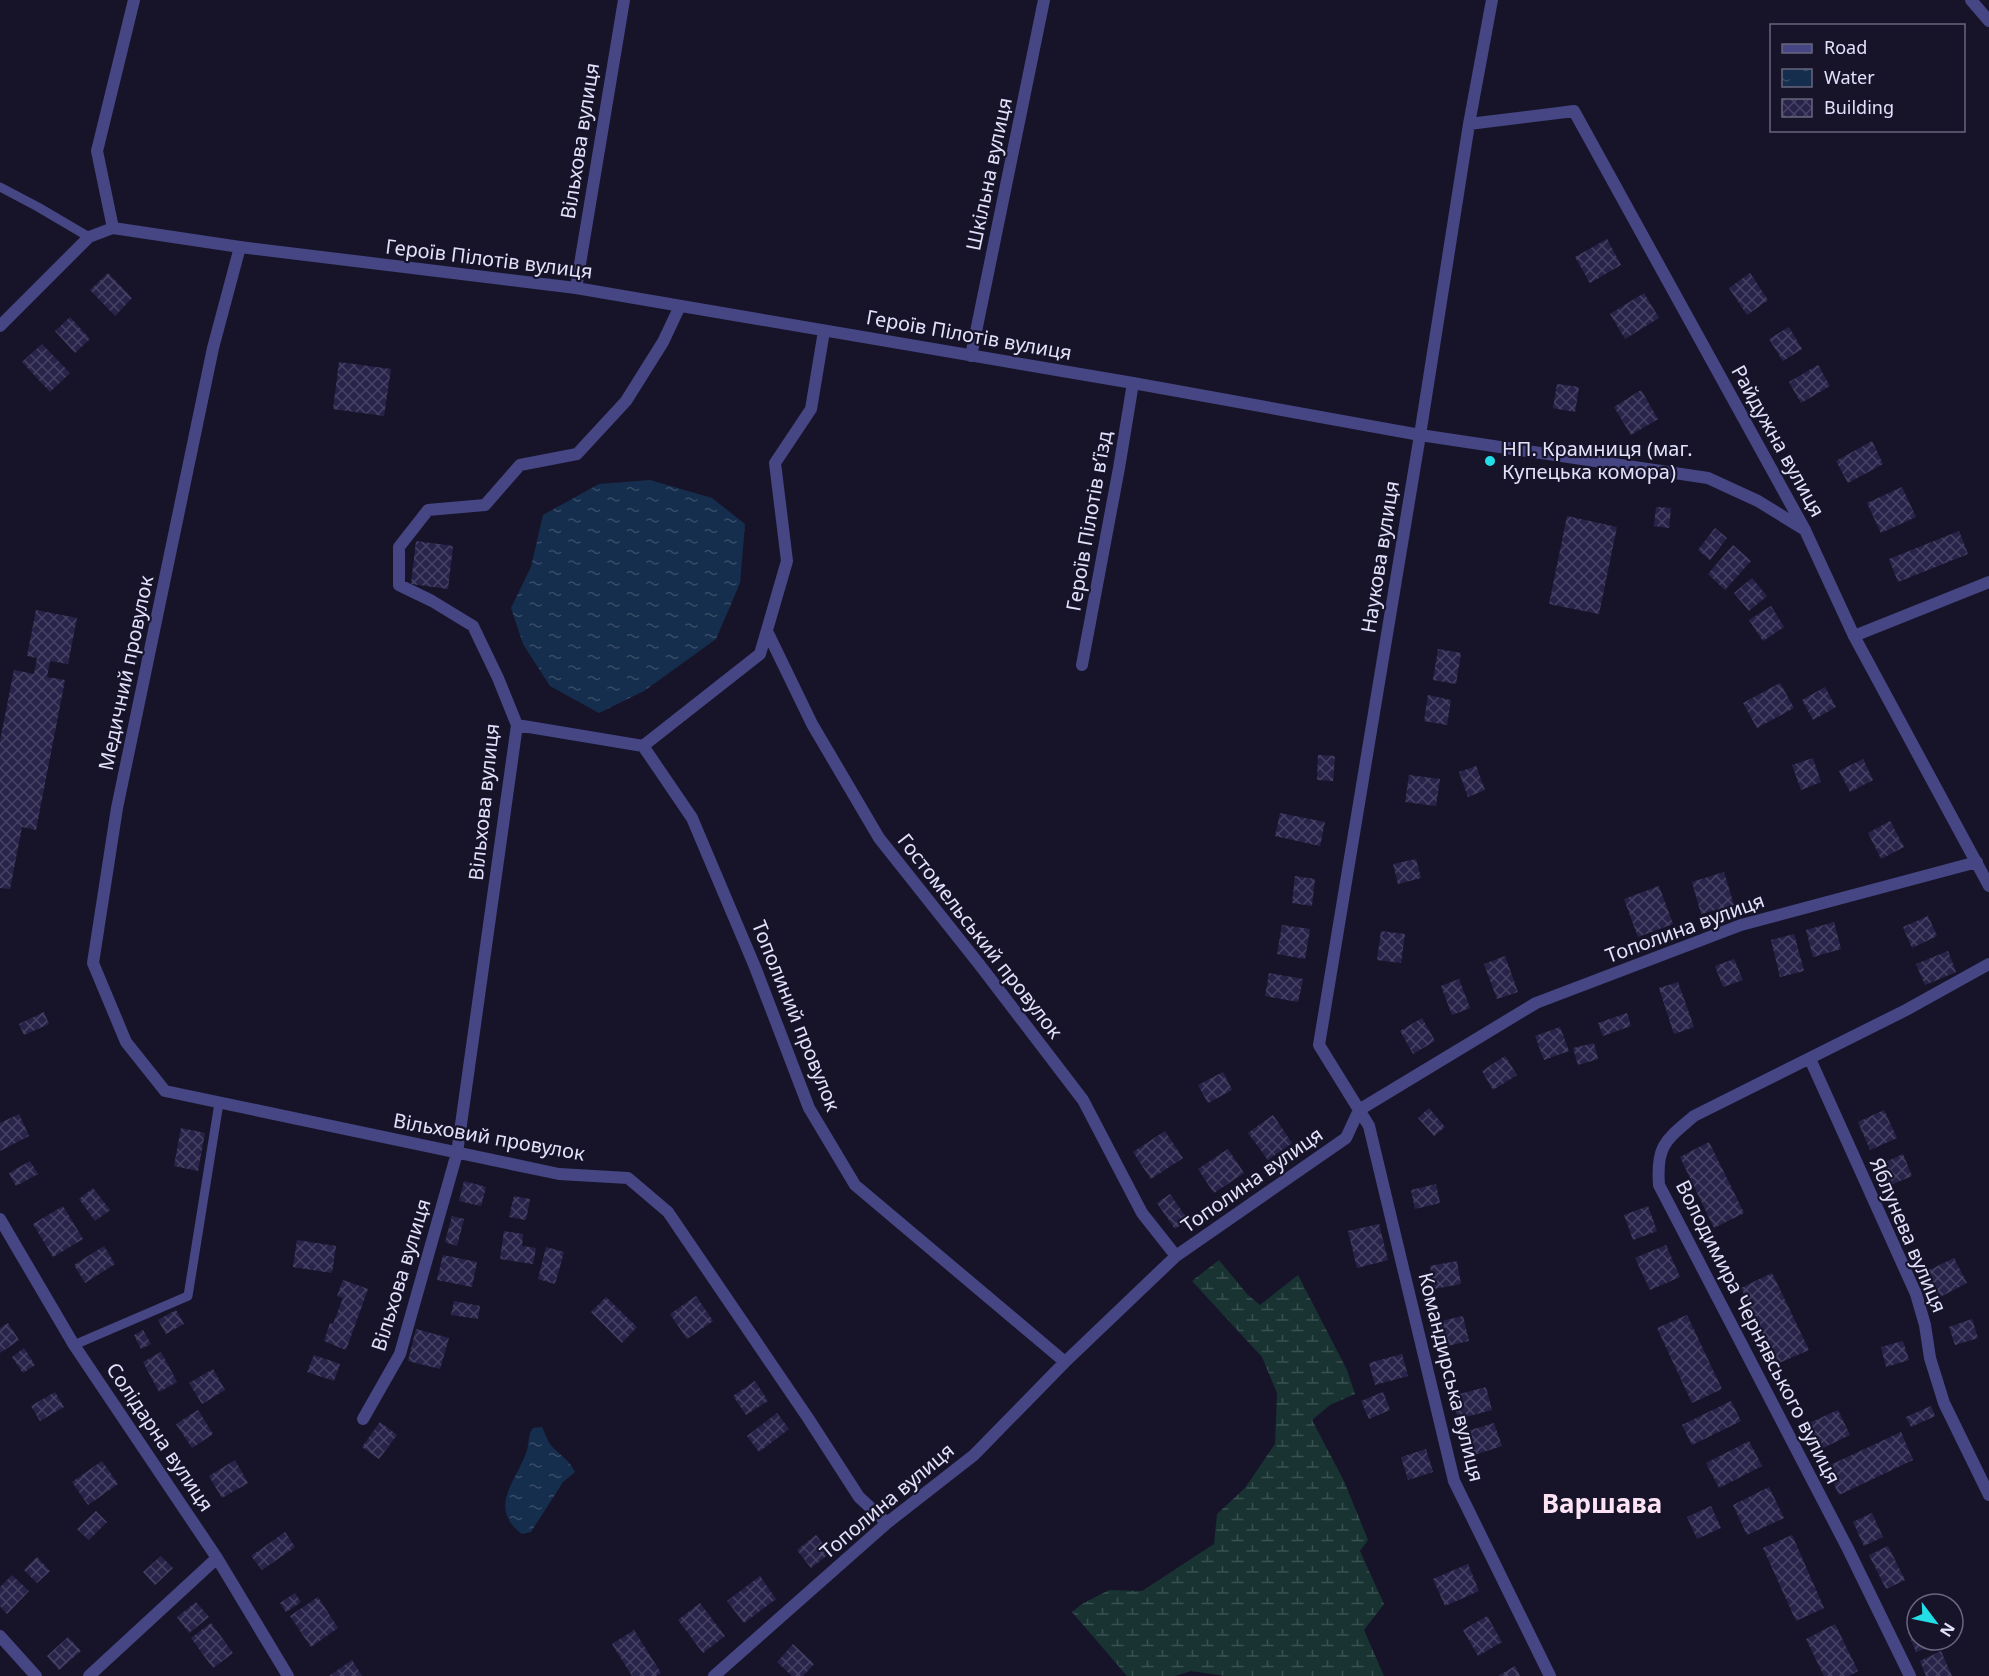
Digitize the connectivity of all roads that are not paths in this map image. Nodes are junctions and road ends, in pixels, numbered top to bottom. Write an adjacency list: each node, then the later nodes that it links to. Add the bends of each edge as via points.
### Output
1 (134, 0): 9 (street, via 97,151)
2 (624, 0): 12 (street, Вільхова вулиця)
3 (1044, 0): 16 (street, Шкільна вулиця)
4 (1492, 0): 7 (street, Наукова вулиця)
5 (1971, 0): 6 (street)
6 (1989, 21)
7 (1469, 124): 18 (street, Наукова вулиця); 19 (street, Райдужна вулиця, via 1574,111)
8 (0, 188): 10 (lane)
9 (113, 228): 10 (street); 11 (street, Героїв Пілотів вулиця)
10 (89, 237): 14 (street)
11 (240, 247): 12 (street, Героїв Пілотів вулиця); 30 (street, Медичний провулок, via 213,348 122,785 93,963 126,1042)
12 (576, 288): 13 (street, Героїв Пілотів вулиця)
13 (680, 306): 15 (street, Героїв Пілотів вулиця); 24 (street, Вільхова вулиця, via 663,342 626,401 577,454 520,465 485,505 428,510 399,547 399,585 473,626)
14 (0, 326)
15 (824, 330): 16 (street, Героїв Пілотів вулиця); 21 (street, via 811,409 775,463 787,561)
16 (971, 356): 17 (street, Героїв Пілотів вулиця)
17 (1133, 383): 18 (street, Героїв Пілотів вулиця); 23 (street, Героїв Пілотів в’їзд)
18 (1420, 435): 19 (street, Героїв Пілотів вулиця, via 1708,478 1758,501); 32 (street, Наукова вулиця, via 1319,1046)
19 (1805, 530): 22 (street, Райдужна вулиця)
20 (1989, 582): 22 (street)
21 (767, 631): 25 (street, via 760,654); 35 (street, Гостомельський провулок, via 812,724 879,838 1083,1100 1142,1213)
22 (1854, 636): 26 (street, Райдужна вулиця)
23 (1082, 665)
24 (517, 725): 25 (street); 33 (street, Вільхова вулиця)
25 (644, 746): 37 (street, Тополиний провулок, via 692,819 809,1108 855,1185)
26 (1977, 862): 27 (street, Райдужна вулиця); 32 (street, Тополина вулиця, via 1741,925 1536,1003)
27 (1989, 886)
28 (1989, 964): 29 (street, Володимира Чернявського вулиця)
29 (1810, 1059): 39 (street, Яблунева вулиця, via 1916,1294 1944,1403); 48 (street, Володимира Чернявського вулиця, via 1694,1116 1667,1139 1658,1163 1659,1185)
30 (165, 1091): 31 (street, Вільховий провулок)
31 (219, 1103): 33 (street, Вільховий провулок); 36 (lane, via 188,1296)
32 (1359, 1110): 35 (street, Тополина вулиця, via 1346,1138); 47 (street, Командирська вулиця, via 1369,1126 1454,1481)
33 (458, 1153): 38 (street, Вільхова вулиця, via 400,1354); 40 (street, Вільховий провулок, via 559,1174 628,1178 668,1212 859,1497)
34 (0, 1219): 36 (street, Солідарна вулиця)
35 (1176, 1256): 37 (street, Тополина вулиця)
36 (74, 1345): 41 (street, Солідарна вулиця)
37 (1065, 1362): 40 (street, Тополина вулиця, via 974,1455)
38 (363, 1419)
39 (1989, 1495)
40 (887, 1523): 46 (street, Тополина вулиця)
41 (218, 1558): 44 (street); 45 (street, Солідарна вулиця)
42 (0, 1636): 43 (street)
43 (36, 1676)
44 (89, 1676)
45 (288, 1676)
46 (714, 1676)
47 (1550, 1676)
48 (1910, 1676)

